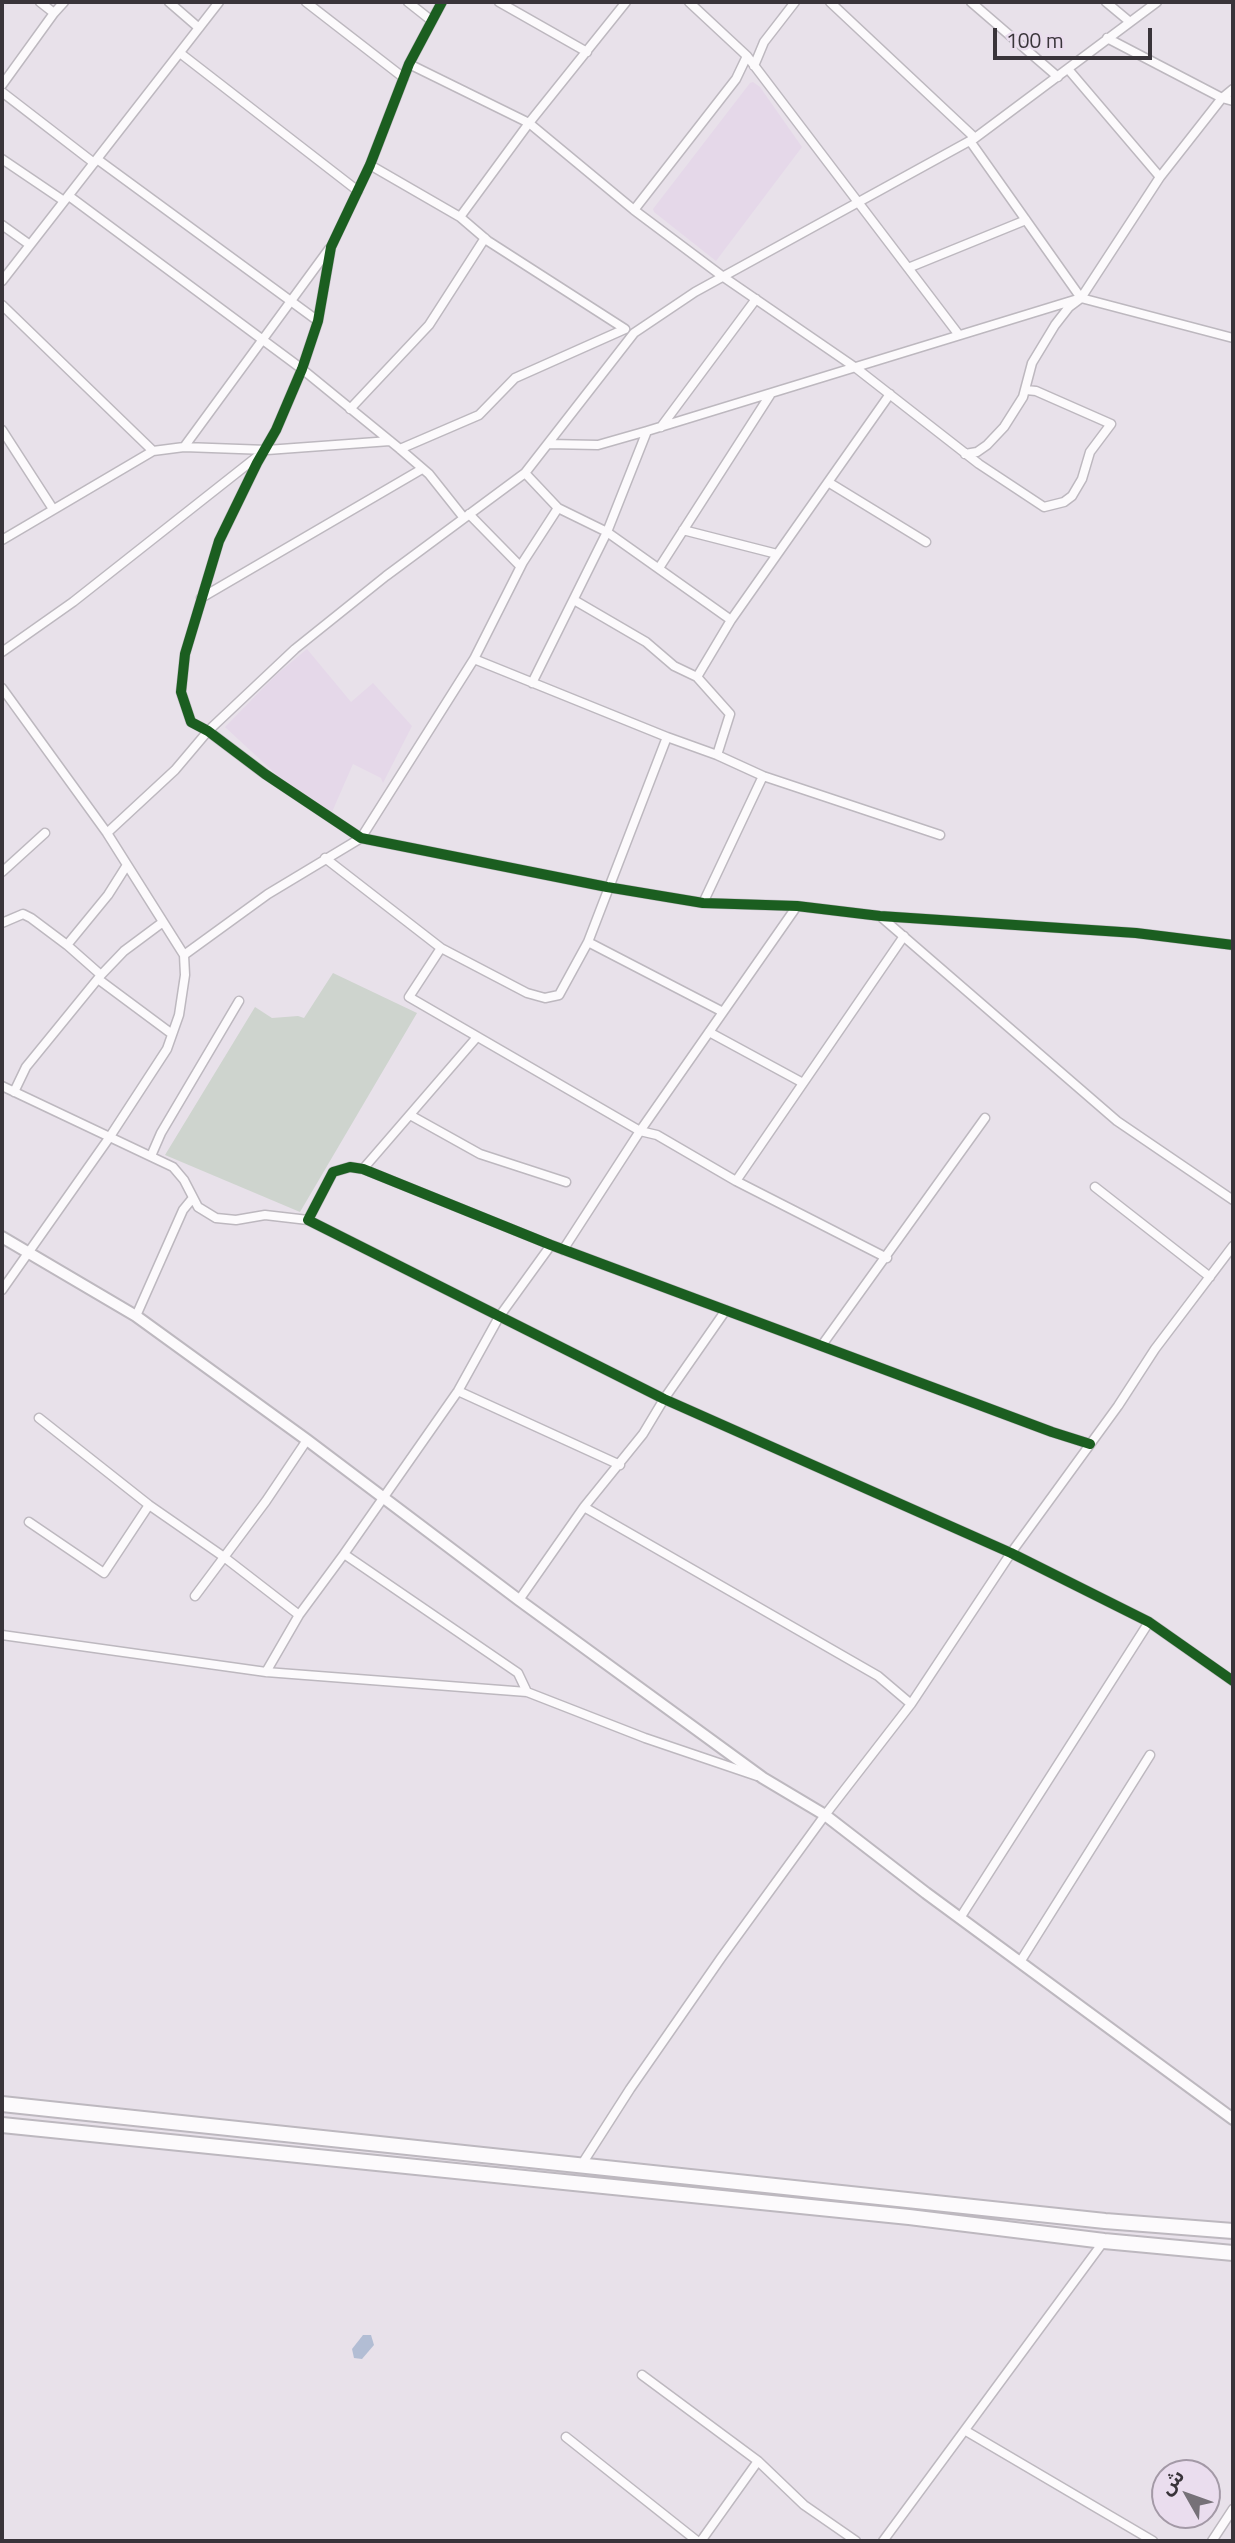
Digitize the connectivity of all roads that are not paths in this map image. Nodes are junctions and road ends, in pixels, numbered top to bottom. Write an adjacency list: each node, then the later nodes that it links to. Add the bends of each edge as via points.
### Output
1 (40, 2): 16 (street)
2 (64, 2): 16 (street)
3 (169, 2): 19 (street)
4 (219, 2): 19 (street)
5 (306, 2): 28 (street)
6 (408, 2): 17 (street)
7 (442, 2): 17 (street)
8 (499, 2): 21 (street)
9 (626, 2): 21 (street)
10 (689, 2): 23 (street)
11 (795, 2): 25 (street, via 764,42)
12 (830, 2): 35 (street)
13 (971, 2): 27 (street)
14 (1106, 2): 18 (street)
15 (1157, 2): 18 (street)
16 (54, 13): 29 (street)
17 (432, 21): 24 (street)
18 (1130, 22): 20 (street)
19 (199, 28): 22 (street)
20 (1107, 38): 26 (street); 32 (street)
21 (587, 52): 34 (street)
22 (180, 53): 37 (street); 40 (street)
23 (747, 56): 25 (street); 43 (street, via 736,79)
24 (410, 64): 28 (street); 34 (street)
25 (754, 66): 42 (street)
26 (1068, 69): 27 (street); 39 (street)
27 (1058, 77): 35 (street)
28 (404, 78): 38 (street)
29 (2, 85)
30 (1233, 89): 32 (street)
31 (2, 92): 37 (street)
32 (1222, 98): 33 (street); 39 (street)
33 (1233, 101)
34 (529, 123): 43 (street); 44 (street)
35 (972, 140): 42 (street); 45 (street)
36 (2, 159): 41 (street)
37 (96, 161): 41 (street); 55 (street)
38 (370, 165): 40 (street); 44 (street)
39 (1160, 177): 53 (street)
40 (358, 191): 49 (street)
41 (66, 199): 48 (street); 61 (street)
42 (859, 202): 50 (street); 51 (street)
43 (634, 210): 51 (street)
44 (460, 217): 47 (street)
45 (1026, 220): 50 (street); 53 (street)
46 (2, 225): 48 (street)
47 (485, 238): 58 (street); 67 (street, via 429,325)
48 (30, 245): 52 (street)
49 (331, 247): 55 (street); 57 (street)
50 (908, 268): 59 (street)
51 (722, 276): 54 (street); 58 (street)
52 (2, 282)
53 (1081, 298): 59 (street); 60 (street); 64 (street, via 1063,315 1037,354)
54 (756, 299): 62 (street); 68 (street)
55 (292, 302): 57 (street); 61 (street)
56 (2, 305): 76 (street)
57 (318, 321): 63 (street)
58 (630, 331): 72 (street); 74 (street, via 515,378 479,415)
59 (959, 335): 62 (street)
60 (1233, 338)
61 (263, 341): 63 (street); 73 (street)
62 (856, 368): 65 (street); 66 (street)
63 (302, 369): 67 (street); 75 (street)
64 (1026, 390): 77 (street, via 987,445); 77 (street, via 1111,424 1090,452 1072,496 1044,507)
65 (890, 394): 77 (street); 80 (street)
66 (770, 395): 68 (street); 84 (street)
67 (350, 409): 71 (street)
68 (661, 428): 70 (street)
69 (2, 430): 82 (street)
70 (647, 431): 72 (street, via 598,445); 85 (street)
71 (390, 440): 74 (street); 75 (street)
72 (548, 444): 79 (street)
73 (184, 447): 75 (street); 76 (street)
74 (400, 449): 78 (street)
75 (267, 450): 91 (street, via 219,541); 94 (street)
76 (153, 451): 82 (street)
77 (965, 454)
78 (422, 469): 83 (street); 91 (street)
79 (525, 473): 81 (street); 83 (street)
80 (828, 482): 87 (street); 88 (street)
81 (558, 508): 85 (street); 89 (street)
82 (53, 509): 86 (street)
83 (466, 516): 89 (street); 99 (street, via 295,649)
84 (683, 530): 88 (street); 90 (street)
85 (607, 533): 90 (street); 92 (street)
86 (2, 540)
87 (926, 542)
88 (777, 554): 93 (street)
89 (520, 566): 95 (street)
90 (659, 568): 93 (street)
91 (201, 598): 99 (street, via 185,654 181,692 191,722)
92 (574, 600): 96 (street); 97 (street)
93 (731, 620): 96 (street)
94 (2, 652)
95 (474, 659): 97 (street); 106 (street)
96 (697, 677): 101 (street, via 730,714)
97 (532, 683): 100 (street)
98 (2, 688): 104 (street)
99 (208, 731): 104 (street, via 175,770); 106 (street)
100 (667, 737): 101 (street); 110 (street)
101 (717, 755): 102 (street)
102 (763, 776): 105 (street); 111 (street)
103 (45, 833): 109 (street)
104 (107, 833): 108 (street)
105 (940, 835)
106 (361, 838): 107 (street); 110 (street)
107 (325, 858): 120 (street); 121 (street)
108 (127, 866): 114 (street); 118 (street)
109 (2, 872)
110 (607, 887): 111 (street); 117 (street)
111 (703, 903): 112 (street)
112 (797, 906): 113 (street); 124 (street)
113 (880, 916): 116 (street); 119 (street, via 1136,933)
114 (163, 922): 121 (street); 122 (street)
115 (2, 923): 118 (street, via 23,914)
116 (904, 936): 128 (street); 141 (street, via 1117,1121)
117 (588, 942): 120 (street, via 559,995 545,998); 124 (street)
118 (67, 945): 122 (street)
119 (1233, 945)
120 (441, 948): 127 (street, via 409,997)
121 (184, 955): 126 (street, via 179,1015)
122 (99, 977): 126 (street); 130 (street, via 26,1067)
123 (239, 1001): 135 (street)
124 (723, 1012): 125 (street)
125 (709, 1032): 128 (street); 133 (street)
126 (172, 1034): 134 (street)
127 (477, 1037): 131 (street); 133 (street)
128 (803, 1083): 137 (street)
129 (2, 1086): 130 (street)
130 (14, 1092): 134 (street)
131 (410, 1115): 136 (street); 138 (street, via 480,1154)
132 (985, 1118): 148 (street)
133 (640, 1131): 137 (street, via 657,1135); 146 (street)
134 (109, 1138): 135 (street); 147 (street)
135 (151, 1156): 140 (street, via 173,1167)
136 (363, 1169): 142 (street, via 334,1172); 144 (street)
137 (736, 1181): 148 (street)
138 (566, 1182)
139 (1095, 1186): 149 (street)
140 (192, 1199): 142 (street, via 216,1218); 152 (street)
141 (1233, 1200)
142 (308, 1220): 153 (street)
143 (2, 1237): 147 (street)
144 (551, 1245): 146 (street); 153 (street)
145 (1233, 1246): 149 (street)
146 (563, 1250): 151 (street)
147 (28, 1254): 150 (street); 152 (street)
148 (887, 1258): 154 (street)
149 (1210, 1277): 159 (street)
150 (2, 1290)
151 (726, 1310): 154 (street); 156 (street)
152 (135, 1316): 158 (street)
153 (499, 1317): 155 (street); 156 (street)
154 (822, 1345): 159 (street)
155 (458, 1391): 160 (street); 161 (street)
156 (664, 1399): 160 (street); 165 (street)
157 (39, 1418): 162 (street)
158 (307, 1440): 161 (street); 167 (street)
159 (1090, 1444): 165 (street)
160 (620, 1465): 163 (street)
161 (383, 1497): 166 (street); 169 (street)
162 (149, 1505): 164 (street, via 104,1573); 167 (street)
163 (584, 1507): 169 (street); 176 (street, via 878,1676)
164 (29, 1522)
165 (1011, 1553): 171 (street); 176 (street)
166 (344, 1554): 170 (street); 175 (street, via 518,1673)
167 (223, 1557): 168 (street); 170 (street)
168 (195, 1596)
169 (519, 1600): 178 (street)
170 (299, 1615): 173 (street)
171 (1149, 1622): 174 (street); 180 (street)
172 (2, 1635): 173 (street)
173 (266, 1672): 175 (street)
174 (1233, 1681)
175 (527, 1692): 178 (street)
176 (911, 1704): 179 (street)
177 (1150, 1755): 181 (street)
178 (763, 1778): 179 (street)
179 (825, 1815): 180 (street); 185 (street, via 721,1958)
180 (960, 1918): 181 (street)
181 (1020, 1962): 183 (street)
182 (2, 2104): 185 (highway)
183 (1233, 2119)
184 (2, 2124): 187 (highway)
185 (582, 2164): 186 (highway)
186 (1233, 2231)
187 (1104, 2241): 188 (highway); 190 (street)
188 (1233, 2253)
189 (642, 2375): 192 (street)
190 (966, 2431): 196 (street); 197 (street)
191 (566, 2437): 194 (street)
192 (758, 2462): 194 (street); 195 (street, via 804,2505)
193 (1233, 2509): 198 (street)
194 (699, 2541)
195 (856, 2541)
196 (883, 2541)
197 (1153, 2541)
198 (1212, 2541)

